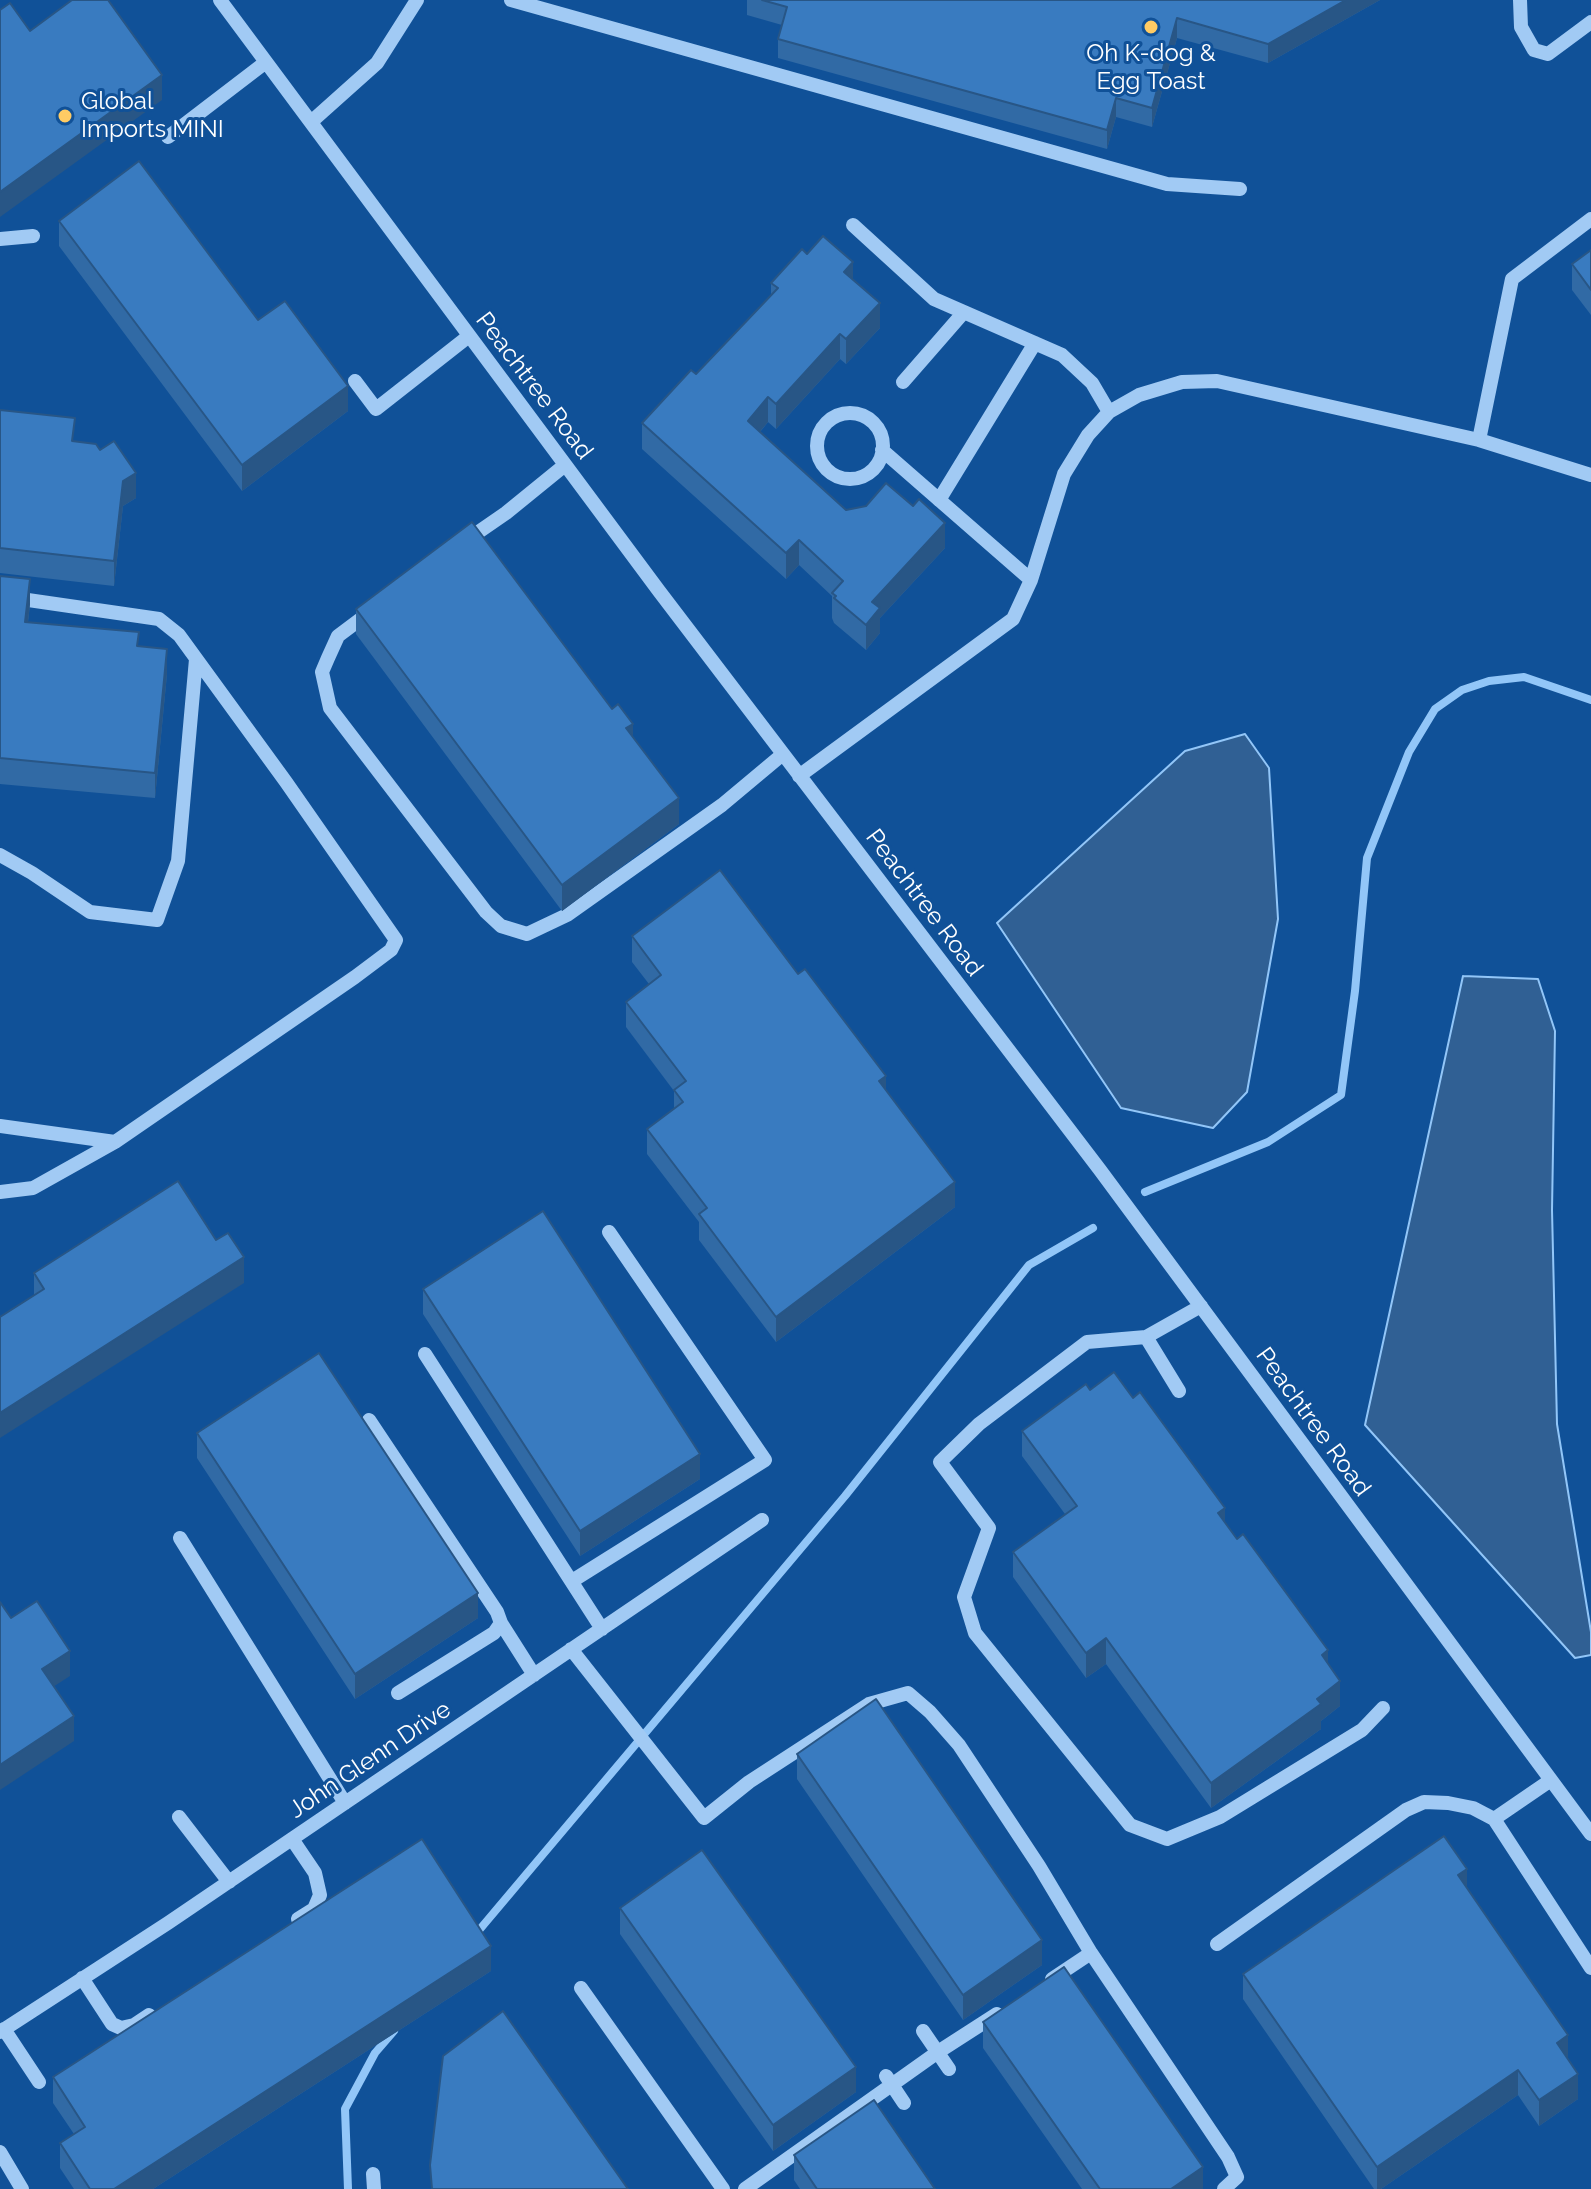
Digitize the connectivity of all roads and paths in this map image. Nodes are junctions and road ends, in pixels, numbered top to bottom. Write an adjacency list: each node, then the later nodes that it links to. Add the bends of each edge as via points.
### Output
1 (220, 0): 6 (street, Peachtree Road)
2 (417, 0): 7 (street, via 377,63)
3 (511, 0): 9 (street, via 1167,184)
4 (1520, 0): 5 (street, via 1521,27 1534,50 1548,54)
5 (1591, 22)
6 (266, 62): 7 (street, Peachtree Road); 8 (street)
7 (311, 122): 15 (street, Peachtree Road)
8 (168, 137)
9 (1240, 189)
10 (1591, 219): 20 (street, via 1512,279)
11 (853, 225): 14 (street, via 934,299)
12 (33, 236): 13 (street)
13 (0, 239)
14 (964, 312): 16 (street); 18 (street)
15 (469, 336): 17 (street, via 376,409); 22 (street, Peachtree Road)
16 (1035, 343): 19 (street, via 1062,355 1082,373); 24 (street)
17 (355, 381)
18 (903, 382)
19 (1109, 412): 20 (street, via 1139,395 1182,382 1217,381); 26 (street, via 1064,474)
20 (1479, 440): 23 (street)
21 (882, 450): 21 (street, via 879,430 853,413 833,417 817,445 824,466 842,478 873,469); 24 (street)
22 (565, 465): 25 (street); 30 (street, Peachtree Road)
23 (1591, 475)
24 (939, 500): 26 (street)
25 (452, 550)
26 (1031, 580): 31 (street, via 1013,619)
27 (0, 596): 29 (street, via 159,619)
28 (376, 607): 30 (street, via 338,636 322,672 330,708 501,926 527,934 567,915 722,805)
29 (196, 659): 32 (street, via 178,861 157,920 90,912); 34 (street, via 396,940 391,950 355,977)
30 (783, 754): 31 (street, Peachtree Road)
31 (799, 776): 37 (street, Peachtree Road)
32 (0, 855)
33 (0, 1126): 34 (street)
34 (115, 1142): 35 (street, via 33,1188)
35 (0, 1192)
36 (609, 1232): 44 (street, via 765,1460)
37 (1201, 1306): 38 (street); 51 (street, Peachtree Road)
38 (1146, 1337): 40 (street); 50 (street, via 1087,1342 979,1424 940,1462 989,1528 964,1597 975,1633 1130,1825 1167,1839 1220,1817 1362,1730)
39 (425, 1354): 44 (street)
40 (1179, 1391)
41 (369, 1420): 45 (street)
42 (762, 1520): 46 (street, John Glenn Drive)
43 (180, 1538): 52 (street)
44 (572, 1581): 46 (street)
45 (501, 1623): 48 (street); 49 (street, via 494,1633)
46 (602, 1629): 47 (street, John Glenn Drive)
47 (571, 1649): 48 (street, John Glenn Drive); 60 (street, via 704,1818 749,1782 869,1704 908,1693 959,1745)
48 (534, 1675): 52 (street, John Glenn Drive)
49 (398, 1693)
50 (1383, 1708)
51 (1551, 1780): 54 (street); 55 (street, Peachtree Road)
52 (345, 1803): 56 (street, John Glenn Drive)
53 (179, 1817): 57 (street)
54 (1494, 1819): 59 (street, via 1473,1808 1424,1802 1406,1810); 61 (street)
55 (1591, 1834)
56 (292, 1839): 57 (street, John Glenn Drive); 58 (street, via 315,1873 320,1895 314,1909)
57 (229, 1882): 62 (street, John Glenn Drive)
58 (288, 1926)
59 (1217, 1944)
60 (1091, 1953): 63 (street); 78 (street, via 1228,2157 1237,2177)
61 (1591, 1968)
62 (82, 1978): 66 (street, via 112,2024 121,2028); 67 (street, John Glenn Drive)
63 (1040, 1986)
64 (581, 1988): 76 (street)
65 (1014, 2003): 69 (street)
66 (160, 2009)
67 (2, 2030): 72 (street)
68 (923, 2031): 69 (street)
69 (938, 2052): 70 (street); 71 (street)
70 (949, 2069)
71 (889, 2080): 73 (street); 77 (street)
72 (39, 2082)
73 (904, 2103)
74 (0, 2152): 75 (street)
75 (22, 2189)
76 (723, 2189)
77 (745, 2189)
78 (1224, 2189)

